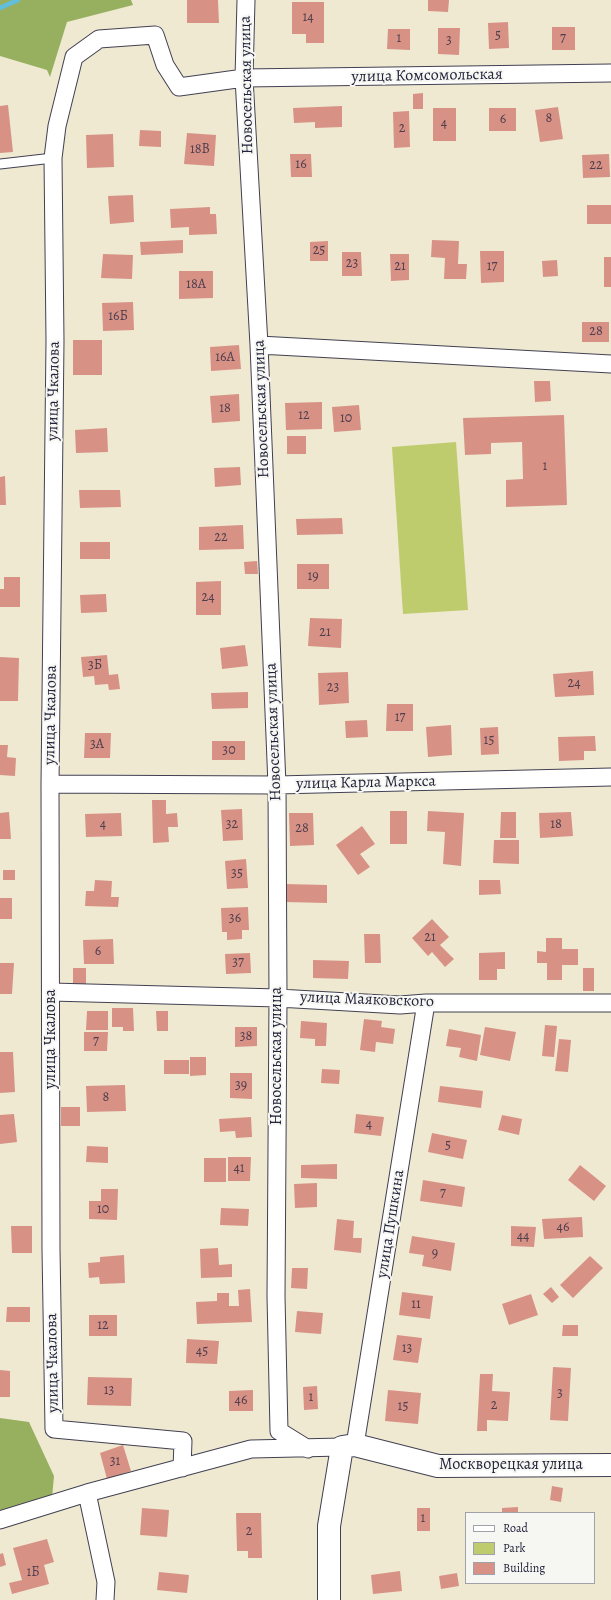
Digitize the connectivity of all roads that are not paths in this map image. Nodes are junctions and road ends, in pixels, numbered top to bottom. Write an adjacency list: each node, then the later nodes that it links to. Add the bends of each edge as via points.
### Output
1 (246, 0): 3 (street, Новосельская улица)
2 (611, 73): 3 (street, улица Комсомольская)
3 (244, 78): 4 (street, улица Чкалова, via 178,87 165,65 155,35 99,39 74,57 57,126); 6 (street, Новосельская улица)
4 (53, 158): 5 (lane); 9 (street, улица Чкалова, via 55,341)
5 (0, 164)
6 (259, 345): 7 (street); 10 (street, Новосельская улица)
7 (611, 364)
8 (611, 777): 10 (street, улица Карла Маркса)
9 (50, 784): 10 (street, улица Карла Маркса); 11 (street, улица Чкалова)
10 (277, 785): 12 (street, Новосельская улица)
11 (51, 992): 12 (street, улица Маяковского); 18 (street, улица Чкалова, via 54,1429 184,1441)
12 (278, 998): 13 (street, улица Маяковского, via 400,1005); 16 (street, Новосельская улица, via 276,1296 279,1431)
13 (426, 1002): 14 (street, улица Маяковского); 15 (street, улица Пушкина)
14 (611, 1003)
15 (348, 1446): 16 (street); 17 (street, Москворецкая улица, via 438,1466); 22 (street, via 329,1526)
16 (308, 1449): 18 (street, via 251,1449)
17 (611, 1465)
18 (182, 1468): 19 (street)
19 (87, 1493): 20 (street); 21 (street, via 106,1582)
20 (0, 1520)
21 (105, 1600)
22 (329, 1600)

